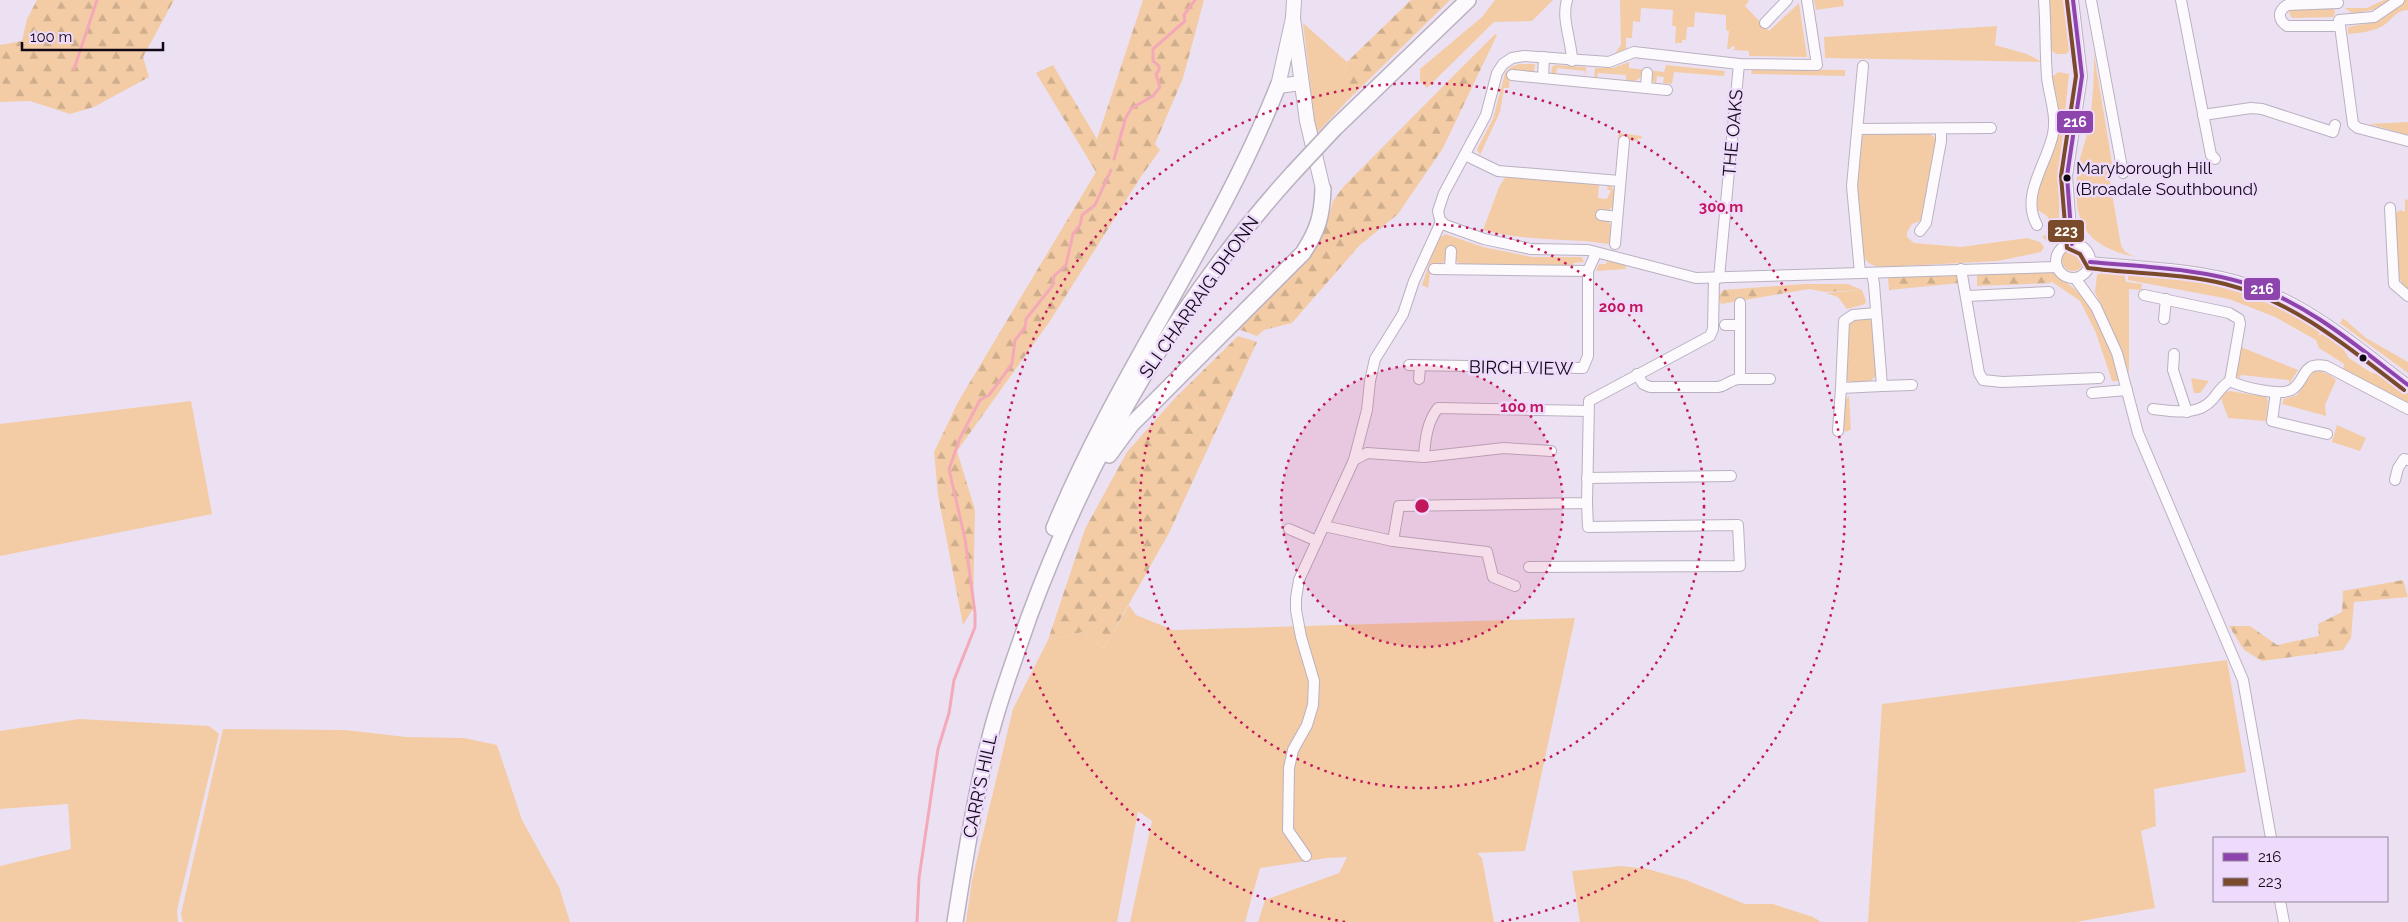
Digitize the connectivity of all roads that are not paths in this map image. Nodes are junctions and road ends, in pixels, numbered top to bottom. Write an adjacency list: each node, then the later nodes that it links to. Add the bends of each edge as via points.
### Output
1 (1294, 0): 12 (main road)
2 (1468, 0): 102 (highway, SLI CHARRAIG DHONN, bridge, via 1335,128 1249,221 1210,275 1137,385 1101,453 1063,531)
3 (1567, 0): 16 (street)
4 (1788, 0): 13 (street)
5 (1807, 0): 17 (street, THE OAKS, via 1817,65)
6 (2044, 0): 42 (street, via 2047,79 2054,114 2053,132 2030,202 2031,215)
7 (2073, 0): 45 (street, via 2082,76 2066,176)
8 (2091, 0): 35 (street)
9 (2181, 0): 26 (street)
10 (2399, 0): 14 (street, via 2374,17)
11 (2337, 2): 14 (street); 14 (street, via 2287,5 2279,16 2287,26)
12 (1293, 18): 22 (main road); 23 (main road)
13 (1765, 23)
14 (2340, 23): 32 (street, via 2352,124)
15 (1544, 57): 16 (street); 21 (street); 33 (street, via 1518,56 1501,66 1486,115)
16 (1572, 60): 17 (street, via 1609,62 1634,52)
17 (1739, 64): 56 (street, THE OAKS)
18 (1862, 66): 29 (street)
19 (1647, 73): 24 (street)
20 (1512, 75): 21 (street)
21 (1543, 78): 24 (street)
22 (1301, 83): 23 (main road); 37 (main road)
23 (1278, 86): 102 (highway, via 1261,131 1182,283 1102,423 1070,490 1037,569)
24 (1646, 88): 25 (street)
25 (1667, 90)
26 (2204, 115): 27 (street, via 2251,108 2333,132); 34 (street, via 2211,155)
27 (2335, 125)
28 (1991, 128): 30 (street)
29 (1858, 129): 30 (street); 54 (street, via 1852,186)
30 (1941, 129): 43 (street, via 1926,223)
31 (1624, 141): 36 (street)
32 (2408, 141)
33 (1465, 154): 36 (street, via 1498,171); 41 (street, via 1444,193 1438,213)
34 (2215, 159)
35 (2123, 173)
36 (1620, 182): 40 (street)
37 (1324, 189): 102 (highway, via 1316,234 1303,253 1158,397 1113,448 1080,513 1032,628)
38 (2390, 208): 61 (street, via 2394,284)
39 (1601, 215): 40 (street)
40 (1617, 217): 44 (street)
41 (1441, 222): 47 (street, via 1484,239 1522,247); 90 (street, via 1403,314 1375,360)
42 (2037, 225)
43 (1920, 231)
44 (1615, 244)
45 (2072, 244): 48 (street, via 2087,252); 49 (street, via 2059,252)
46 (1451, 252): 51 (street)
47 (1596, 253): 53 (street, BIRCH VIEW); 56 (street, via 1678,275)
48 (2090, 262): 57 (street, via 2085,272); 76 (street, via 2200,273 2268,291 2328,325)
49 (2057, 267): 52 (street); 57 (street, via 2064,275)
50 (1434, 268): 51 (street)
51 (1450, 269): 53 (street)
52 (1962, 269): 55 (street); 60 (street)
53 (1588, 271): 71 (street, BIRCH VIEW, via 1588,356 1583,368 1414,366)
54 (1860, 273): 55 (street); 56 (street)
55 (1872, 273): 64 (street)
56 (1716, 278): 69 (street, THE OAKS, via 1710,336)
57 (2076, 278): 79 (street, via 2108,331 2122,366)
58 (2049, 292): 60 (street)
59 (2144, 295): 62 (street)
60 (1967, 296): 70 (street, via 1979,373 1983,380)
61 (2408, 296)
62 (2166, 299): 65 (street); 74 (street, via 2229,313 2239,319)
63 (1740, 303): 67 (street)
64 (1876, 313): 77 (street); 78 (street, via 1853,314 1844,321)
65 (2164, 319)
66 (1725, 325): 67 (street)
67 (1740, 326): 72 (street)
68 (2174, 354): 85 (street, via 2173,370)
69 (1637, 374): 72 (street, via 1643,384 1650,387 1718,387); 84 (street, via 1592,398)
70 (2099, 378)
71 (1419, 379)
72 (1740, 379): 73 (street)
73 (1770, 379)
74 (2230, 381): 80 (street); 85 (street, via 2221,386 2213,400 2200,409)
75 (1912, 385): 77 (street)
76 (2408, 385)
77 (1882, 386): 78 (street)
78 (1841, 388): 86 (street)
79 (2127, 390): 81 (street); 103 (street, via 2138,433 2243,680)
80 (2276, 392): 83 (street, via 2295,388 2308,368 2326,366); 87 (street, via 2272,420)
81 (2092, 393)
82 (2152, 409): 85 (street)
83 (2408, 409)
84 (1588, 411): 89 (street, via 1438,408 1428,429); 93 (street)
85 (2186, 412)
86 (1838, 431)
87 (2327, 434)
88 (1551, 452): 89 (street, via 1504,448)
89 (1424, 457): 90 (street, via 1367,453)
90 (1354, 460): 96 (street)
91 (2408, 460): 94 (street, via 2404,459 2398,468)
92 (1731, 476): 93 (street)
93 (1587, 478): 95 (street)
94 (2395, 480)
95 (1587, 503): 99 (street, via 1399,506); 100 (street, via 1588,528 1738,525 1740,566)
96 (1324, 526): 98 (street); 99 (street)
97 (1289, 529): 98 (street)
98 (1317, 541): 104 (street, via 1299,580 1296,598 1301,637 1314,681 1313,705 1307,725 1293,750 1289,768 1288,830)
99 (1393, 541): 101 (street, via 1487,552 1493,577)
100 (1529, 567)
101 (1515, 586)
102 (1016, 653): 106 (highway, CARR'S HILL, via 990,739 973,813)
103 (2270, 837)
104 (1306, 856)
105 (2280, 902): 107 (street)
106 (955, 922)
107 (2284, 922)

